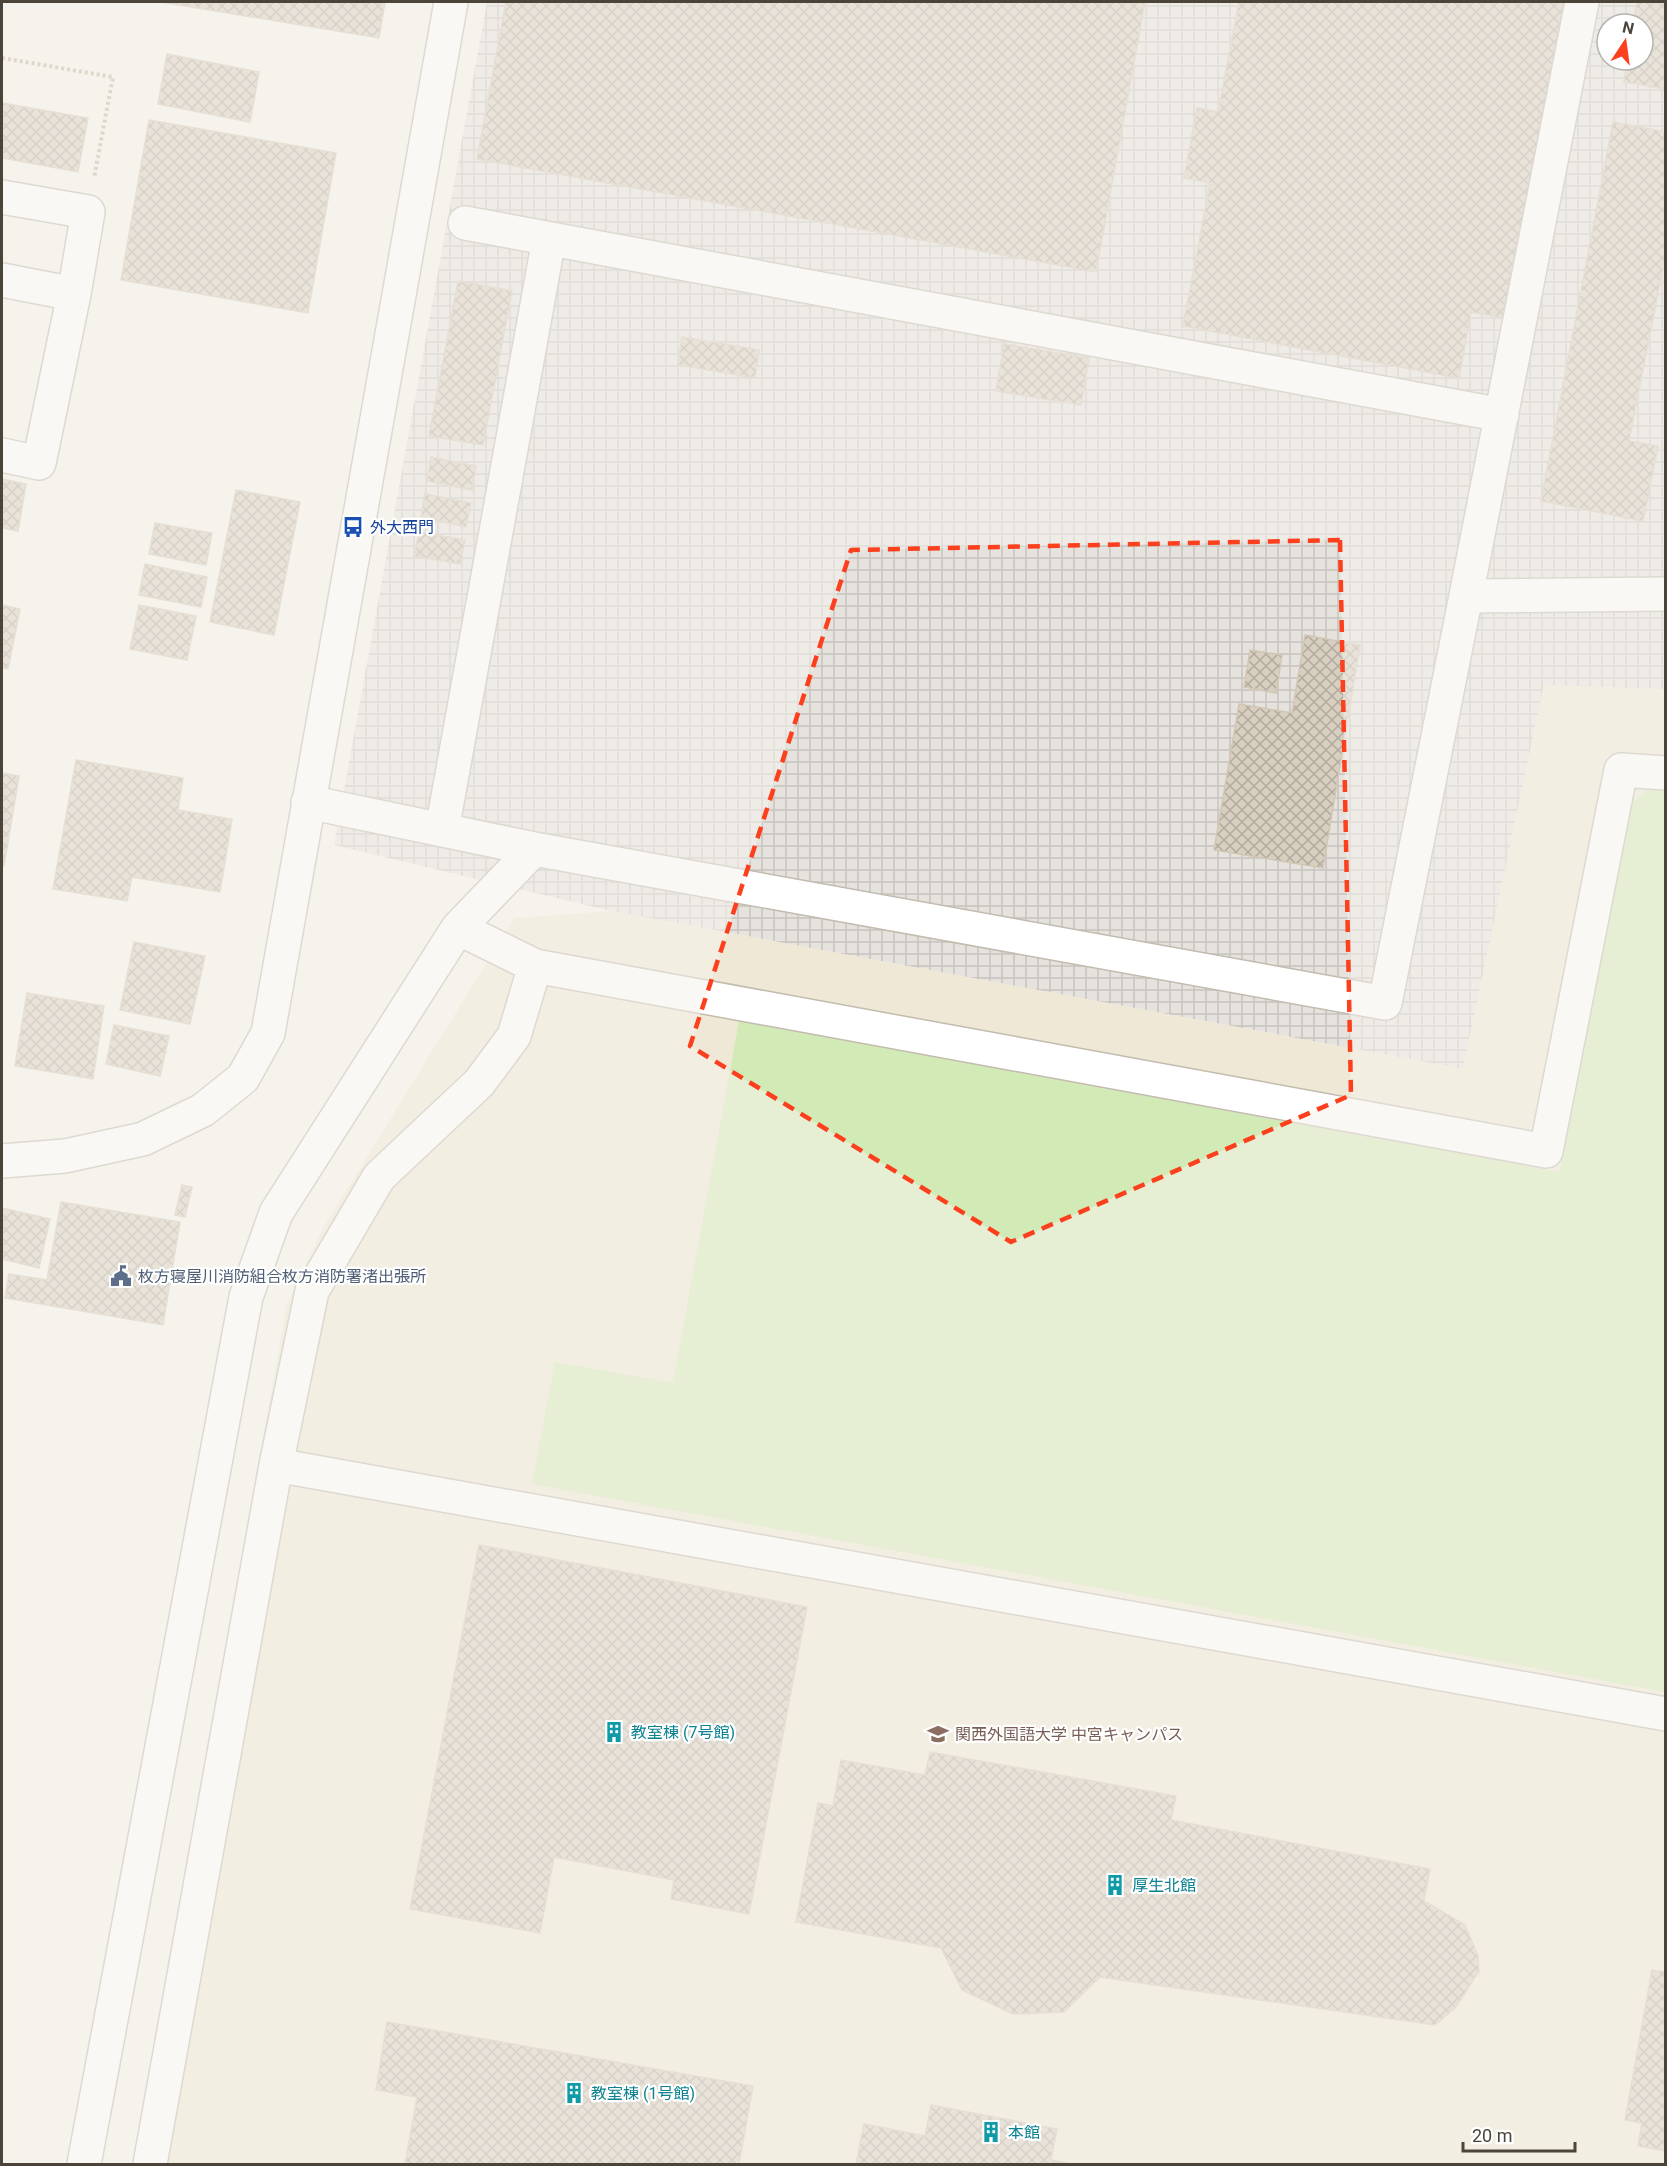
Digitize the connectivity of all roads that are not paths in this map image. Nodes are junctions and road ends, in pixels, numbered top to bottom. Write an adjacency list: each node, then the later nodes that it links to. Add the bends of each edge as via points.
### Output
1 (451, 2): 13 (street)
2 (1582, 2): 8 (street)
3 (2, 197): 7 (street, via 88,212)
4 (465, 223): 5 (street)
5 (549, 239): 8 (street); 14 (street)
6 (2, 280): 7 (street)
7 (74, 294): 9 (street, via 39,462)
8 (1502, 415): 11 (street)
9 (2, 455)
10 (1665, 594): 11 (street)
11 (1466, 596): 15 (street, via 1385,1003)
12 (1665, 773): 17 (street, via 1621,770 1546,1150)
13 (308, 802): 14 (street); 18 (street, via 268,1033 243,1078 203,1110 143,1139 65,1156)
14 (442, 830): 15 (street)
15 (534, 849): 16 (street)
16 (458, 928): 17 (street); 21 (street, via 276,1214 246,1297)
17 (535, 966): 19 (street, via 514,1036 479,1083 379,1176 312,1291)
18 (2, 1161)
19 (276, 1465): 20 (street); 22 (street)
20 (1665, 1714)
21 (84, 2164)
22 (150, 2164)

